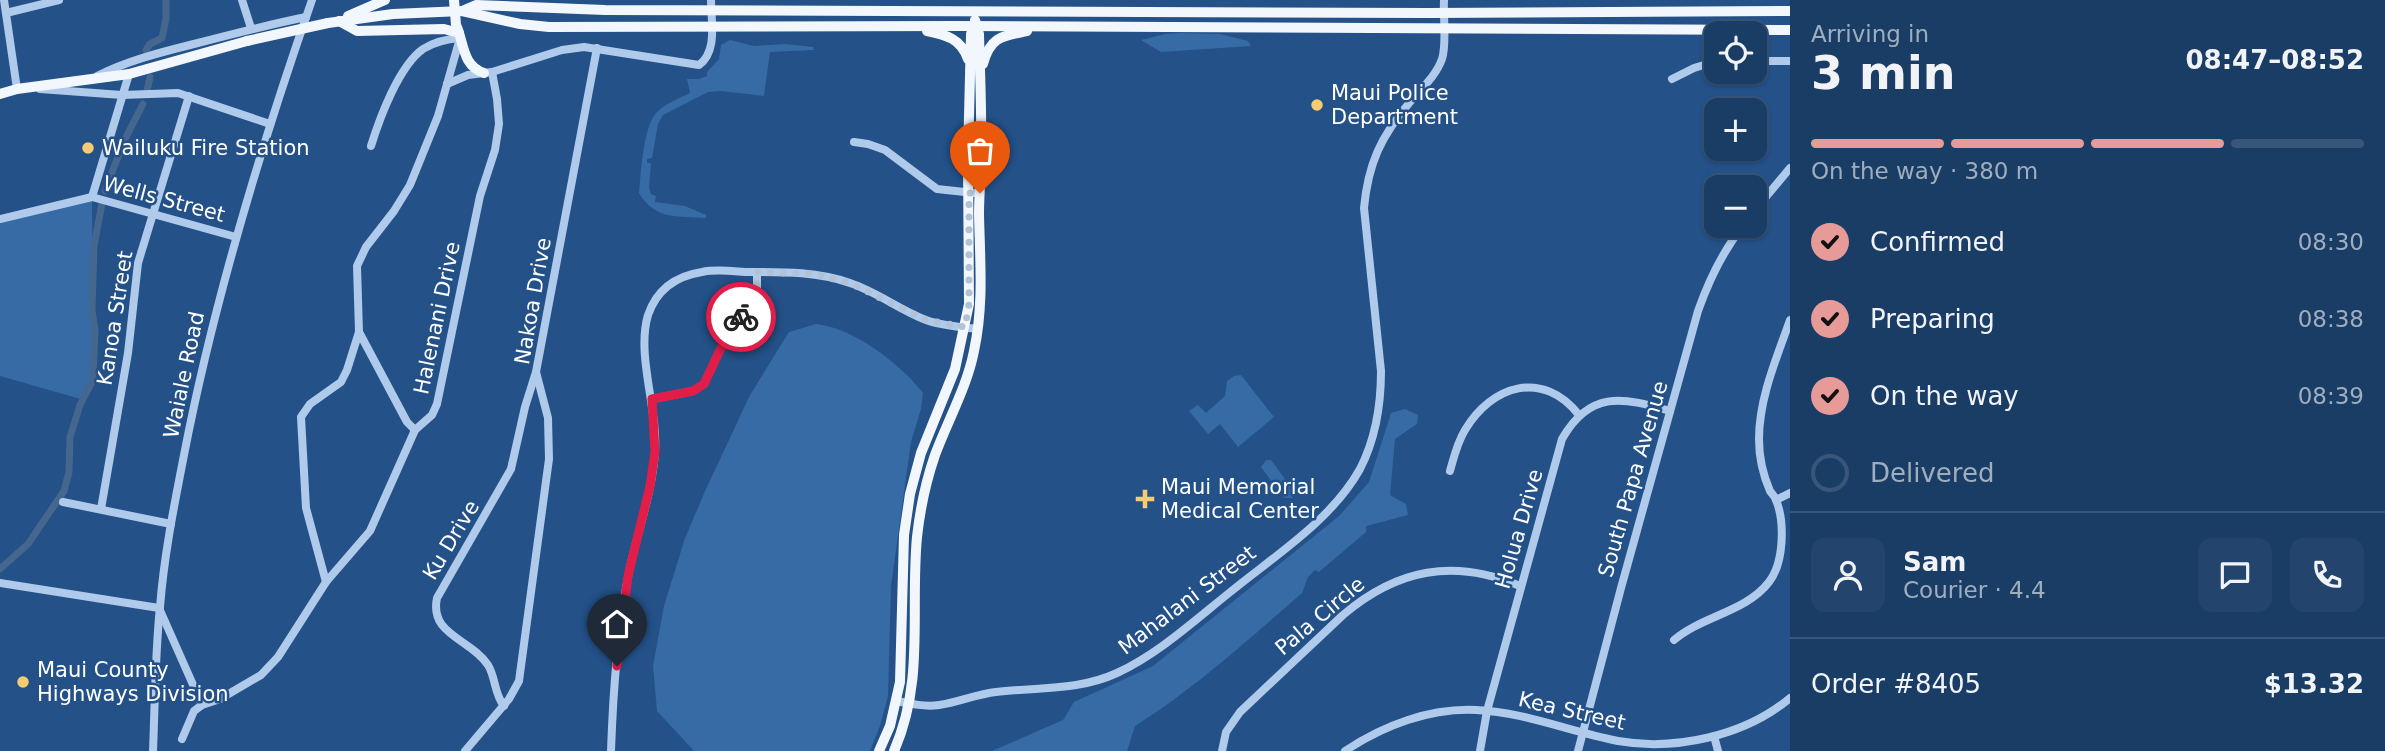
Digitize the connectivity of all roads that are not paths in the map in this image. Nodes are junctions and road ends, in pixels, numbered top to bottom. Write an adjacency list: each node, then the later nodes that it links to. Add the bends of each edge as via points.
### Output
1 (4, 0): 13 (street)
2 (59, 0): 13 (street)
3 (242, 0): 23 (street)
4 (312, 0): 15 (street, Waiale Road)
5 (385, 0): 16 (main road)
6 (454, 0): 26 (main road, bridge)
7 (1444, 0): 14 (street, Mahalani Street)
8 (711, 5): 9 (main road); 10 (main road); 17 (street)
9 (569, 9): 11 (main road, via 477,5); 21 (main road); 22 (main road)
10 (973, 10): 14 (main road); 19 (main road)
11 (462, 11): 16 (main road); 21 (main road)
12 (1790, 11): 14 (main road)
13 (6, 13): 38 (street)
14 (1443, 13): 24 (street, Mahalani Street)
15 (306, 18): 23 (street); 42 (street, Waiale Road)
16 (334, 22): 26 (main road, via 357,31); 33 (main road, bridge)
17 (711, 26): 18 (main road); 22 (main road); 27 (street, via 711,50 699,65)
18 (908, 26): 19 (main road); 30 (main road, via 955,39)
19 (975, 26): 20 (main road); 30 (main road); 34 (main road)
20 (1049, 26): 24 (main road); 34 (main road, via 993,42)
21 (549, 27): 22 (main road)
22 (583, 27)
23 (251, 29): 35 (street, via 118,65)
24 (1443, 29): 25 (main road); 75 (street, Mahalani Street, via 1440,63 1391,125 1366,183 1364,208 1381,395 1370,446 1347,488 1317,522 1181,631 1118,673 1057,688 996,692 940,705)
25 (1790, 30)
26 (458, 32): 32 (main road, via 471,67); 37 (street); 44 (street, via 413,58)
27 (597, 48): 32 (street, via 562,50); 58 (street, Nakoa Drive)
28 (1767, 61): 29 (street)
29 (1790, 61)
30 (970, 65): 46 (main road)
31 (1704, 65): 36 (street)
32 (488, 73): 37 (street); 62 (street, Halenani Drive, via 499,115 495,150 480,196 440,394 432,415)
33 (129, 74): 35 (main road); 40 (street)
34 (980, 77): 46 (main road)
35 (90, 79): 38 (main road)
36 (1672, 79)
37 (447, 84): 57 (street, via 410,185 357,267)
38 (22, 88): 39 (main road); 40 (street)
39 (0, 94)
40 (122, 95): 41 (street); 48 (street)
41 (190, 96): 42 (street); 49 (street, Kanoa Street)
42 (270, 124): 51 (street, Waiale Road)
43 (854, 142): 46 (street, via 886,150 937,189)
44 (371, 145)
45 (1790, 168): 47 (street)
46 (974, 193): 55 (main road); 56 (main road, via 982,301)
47 (1767, 196)
48 (92, 197): 49 (street, Wells Street); 50 (street, Wells Street)
49 (153, 212): 51 (street, Wells Street); 67 (street, Kanoa Street, via 138,263)
50 (0, 219)
51 (236, 237): 68 (street, Waiale Road, via 195,399)
52 (1733, 238): 60 (street, South Papa Avenue, via 1706,289)
53 (757, 272): 55 (street, via 815,274 850,283 926,320); 59 (street, via 757,290 704,384 693,391); 59 (street, via 683,275 659,293 643,337)
54 (1790, 320): 65 (street, via 1766,392 1759,438 1764,473)
55 (965, 327): 56 (street); 74 (main road, via 955,369 921,453 910,494)
56 (978, 329): 75 (main road, via 968,374 923,497)
57 (359, 332): 62 (street); 69 (street, via 341,382 310,404 301,417 306,508)
58 (536, 372): 78 (street, Nakoa Drive, via 548,418 549,459 519,681); 78 (street, Ku Drive, via 511,469 435,608 444,629 488,666)
59 (652, 399): 86 (street, via 655,452 622,612)
60 (1670, 411): 61 (street, via 1630,399 1614,400); 80 (street, South Papa Avenue)
61 (1579, 415): 63 (street, via 1556,393 1511,388 1485,404 1473,418); 71 (street, Holua Drive, via 1562,439)
62 (415, 430): 69 (street, Halenani Drive, via 370,531)
63 (1450, 471)
64 (1790, 493): 65 (street)
65 (1776, 500): 73 (street, via 1782,538 1772,580 1744,603)
66 (63, 502): 67 (street)
67 (101, 509): 68 (street)
68 (171, 524): 72 (street, Waiale Road)
69 (326, 582): 77 (street, Halenani Drive, via 278,657 261,675)
70 (0, 583): 72 (street)
71 (1520, 586): 79 (street, Holua Drive); 89 (street, Pala Circle, via 1455,571 1420,573 1384,586 1343,615 1240,712 1226,732)
72 (159, 608): 77 (street); 84 (street, Waiale Road)
73 (1674, 640)
74 (897, 701): 75 (street, Mahalani Street); 87 (main road)
75 (910, 704): 88 (main road)
76 (1788, 704): 81 (street, Kea Street)
77 (202, 705): 82 (street, via 194,711)
78 (504, 706): 85 (street, Nakoa Drive)
79 (1487, 711): 80 (street, Kea Street); 90 (street, Kea Street, via 1414,718); 91 (street, Holua Drive)
80 (1583, 733): 83 (street, Kea Street); 92 (street, South Papa Avenue)
81 (1714, 736): 83 (street, Kea Street); 93 (street)
82 (182, 739)
83 (1655, 747)
84 (153, 751)
85 (465, 751)
86 (611, 751)
87 (879, 751)
88 (894, 751)
89 (1222, 751)
90 (1345, 751)
91 (1480, 751)
92 (1578, 751)
93 (1718, 751)

